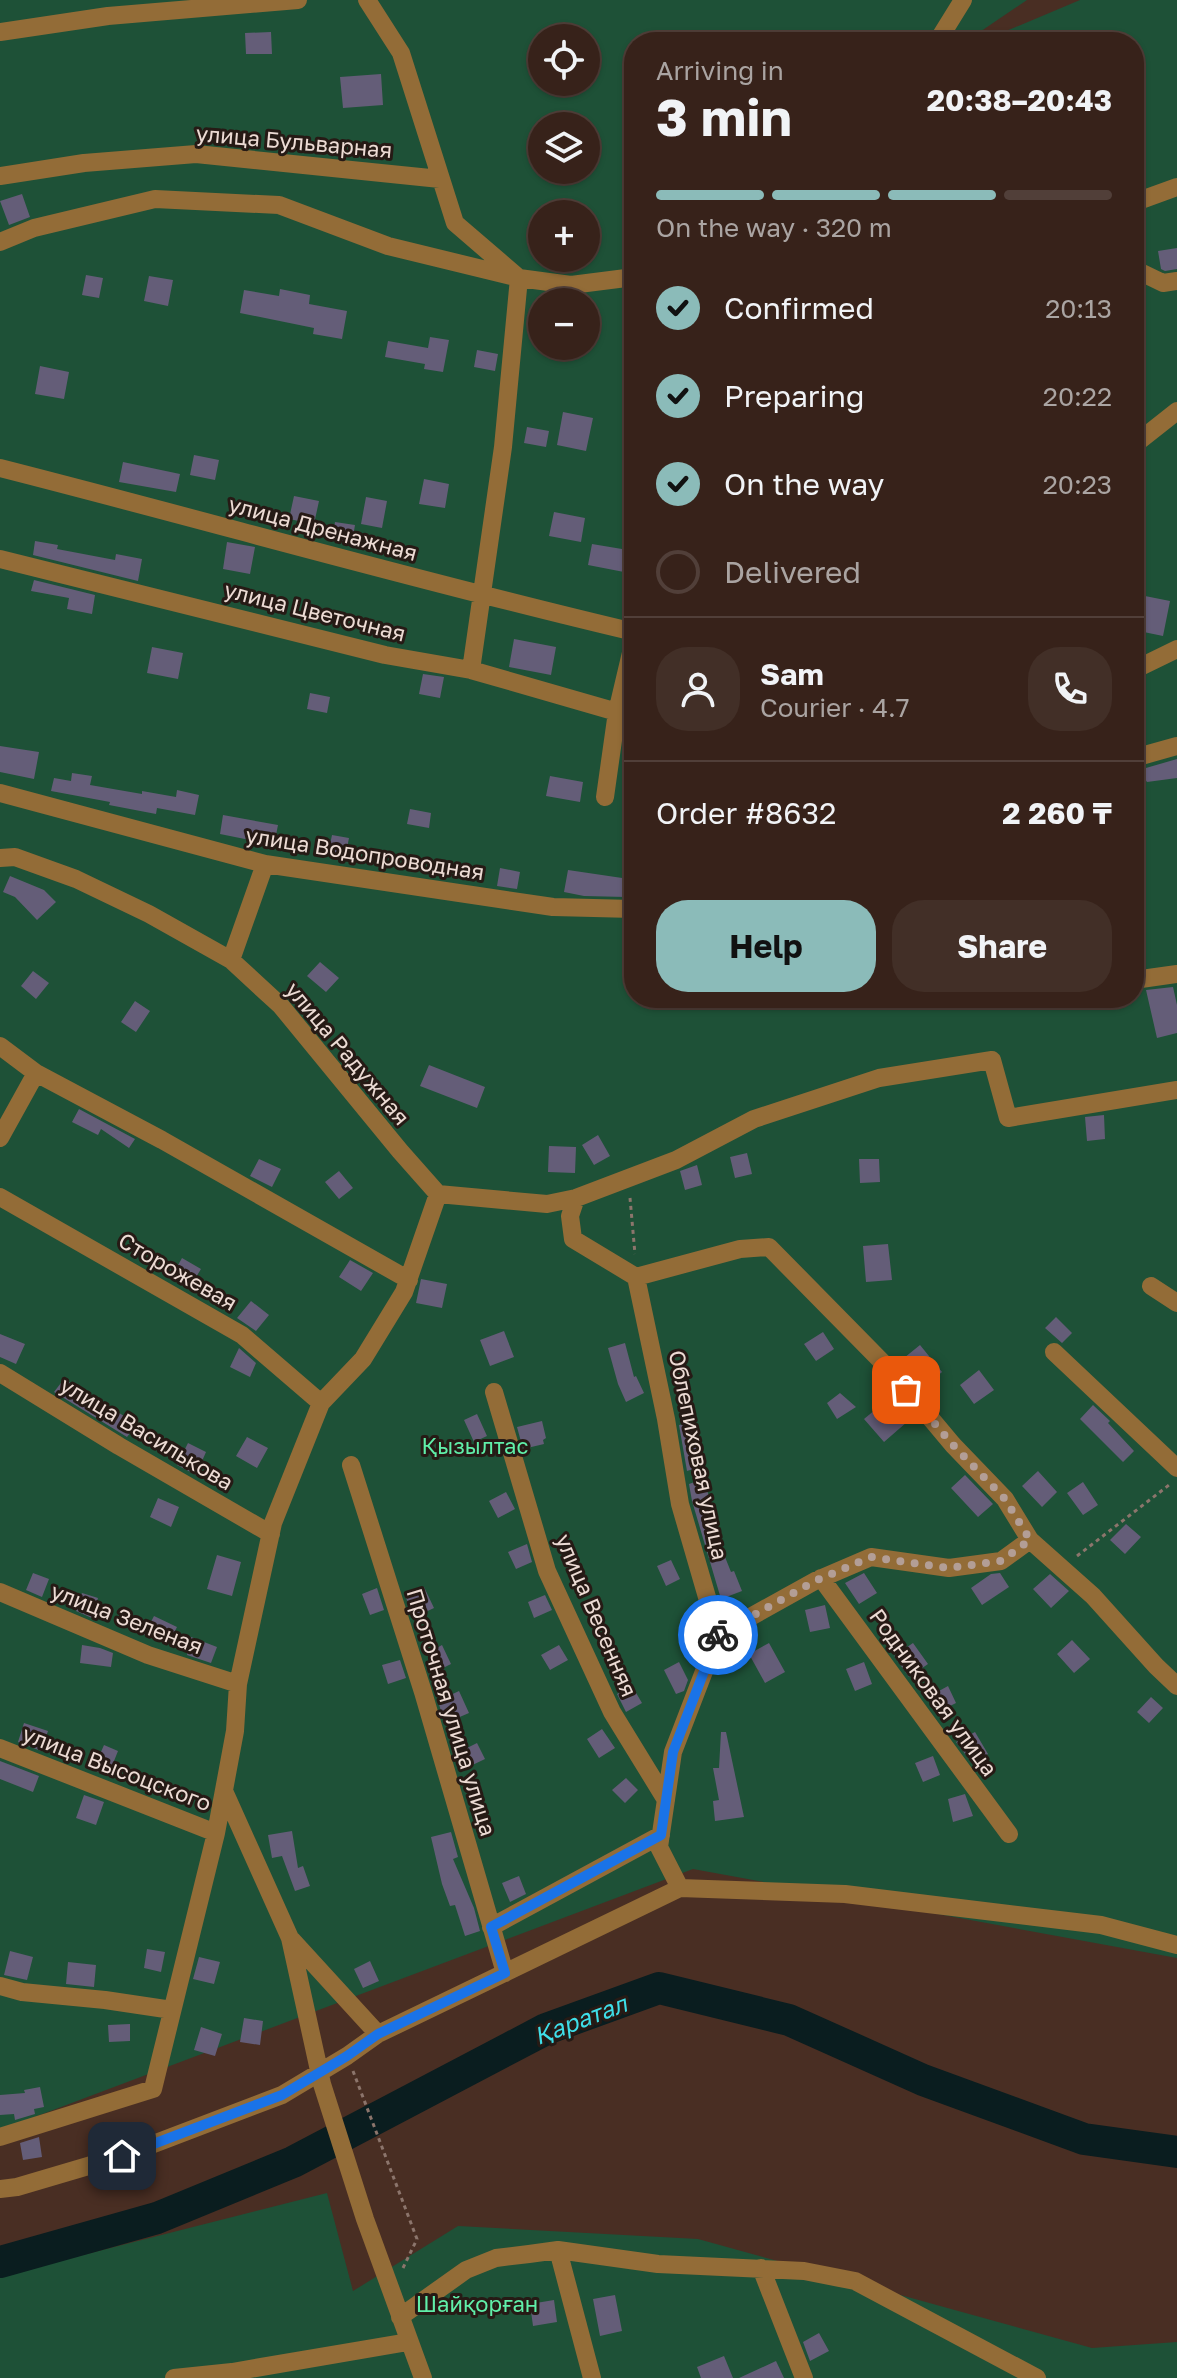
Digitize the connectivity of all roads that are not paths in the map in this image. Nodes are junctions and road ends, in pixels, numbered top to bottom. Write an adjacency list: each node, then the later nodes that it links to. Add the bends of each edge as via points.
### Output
1 (298, 0): 4 (street, via 108,16)
2 (367, 0): 7 (street, via 401,53)
3 (963, 0): 5 (street)
4 (0, 32)
5 (943, 32)
6 (0, 176): 7 (street, улица Бульварная, via 196,154)
7 (440, 179): 12 (street, via 455,223)
8 (1177, 187): 9 (street)
9 (1144, 199)
10 (4, 243): 12 (street, via 34,228 155,199 279,205 388,246)
11 (1144, 274): 14 (street, via 1163,283)
12 (519, 278): 13 (street, via 571,285); 19 (street)
13 (624, 278)
14 (1177, 281)
15 (1177, 411): 16 (street)
16 (1144, 437)
17 (0, 468): 19 (street, улица Дренажная)
18 (0, 559): 23 (street, улица Цветочная, via 385,655)
19 (482, 597): 20 (street, улица Дренажная); 23 (street)
20 (624, 630)
21 (1177, 649): 22 (street)
22 (1144, 665)
23 (471, 670): 25 (street, улица Цветочная)
24 (624, 682): 25 (street)
25 (617, 712): 29 (street)
26 (1177, 746): 27 (street)
27 (1144, 755)
28 (0, 793): 31 (street, улица Водопроводная)
29 (605, 797)
30 (0, 858): 33 (street, улица Радужная, via 15,857 76,879)
31 (265, 864): 32 (street, улица Водопроводная, via 553,907); 33 (street)
32 (624, 909)
33 (231, 960): 40 (street, улица Радужная, via 281,1006)
34 (1177, 974): 35 (street)
35 (1144, 979)
36 (0, 1046): 37 (street)
37 (36, 1073): 39 (street); 44 (street)
38 (1177, 1090): 42 (street, via 1008,1118 992,1060 879,1078 754,1119 676,1160)
39 (0, 1138)
40 (438, 1194): 42 (street, via 547,1204); 44 (street)
41 (0, 1197): 50 (street, Сторожевая, via 242,1335)
42 (576, 1198): 43 (street, via 570,1216 573,1239)
43 (636, 1277): 54 (street, via 740,1249 769,1247 891,1371 1005,1499); 57 (street, Облепиховая улица, via 680,1504)
44 (409, 1280): 50 (street, via 363,1359)
45 (1151, 1286): 46 (street)
46 (1177, 1303)
47 (1054, 1352): 52 (street)
48 (0, 1373): 53 (street, улица Василькова)
49 (494, 1392): 62 (street, улица Весенняя, via 547,1571 612,1712)
50 (321, 1403): 53 (street)
51 (351, 1465): 67 (street, Проточная улица улица)
52 (1177, 1468)
53 (271, 1534): 58 (street)
54 (1030, 1540): 55 (street, via 1001,1561 949,1568 871,1557); 59 (street, via 1093,1596)
55 (821, 1578): 57 (street); 64 (street, Родниковая улица)
56 (0, 1592): 58 (street, улица Зеленая, via 148,1655)
57 (718, 1635): 62 (street, via 673,1752)
58 (238, 1684): 61 (street)
59 (1177, 1686)
60 (0, 1748): 63 (street, улица Высоцского)
61 (224, 1791): 63 (street); 68 (street)
62 (666, 1800): 65 (street)
63 (216, 1833): 72 (street)
64 (1009, 1834)
65 (661, 1835): 66 (street, via 659,1847); 67 (street)
66 (680, 1888): 69 (street, via 845,1894 1101,1925); 70 (street)
67 (491, 1927): 70 (street, Проточная улица улица)
68 (290, 1938): 73 (street); 74 (street)
69 (1177, 1945)
70 (505, 1973): 73 (street)
71 (0, 1986): 72 (street)
72 (172, 2010): 75 (street, via 153,2089)
73 (378, 2034): 74 (street)
74 (321, 2078): 76 (street, via 122,2156); 79 (street)
75 (0, 2137)
76 (0, 2189)
77 (558, 2250): 78 (street, via 658,2264); 79 (street, via 496,2258 466,2270); 83 (street)
78 (761, 2268): 84 (street); 85 (street, via 855,2281)
79 (400, 2317): 80 (street)
80 (408, 2342): 81 (street); 82 (street)
81 (174, 2378)
82 (423, 2378)
83 (592, 2378)
84 (804, 2378)
85 (1037, 2378)

